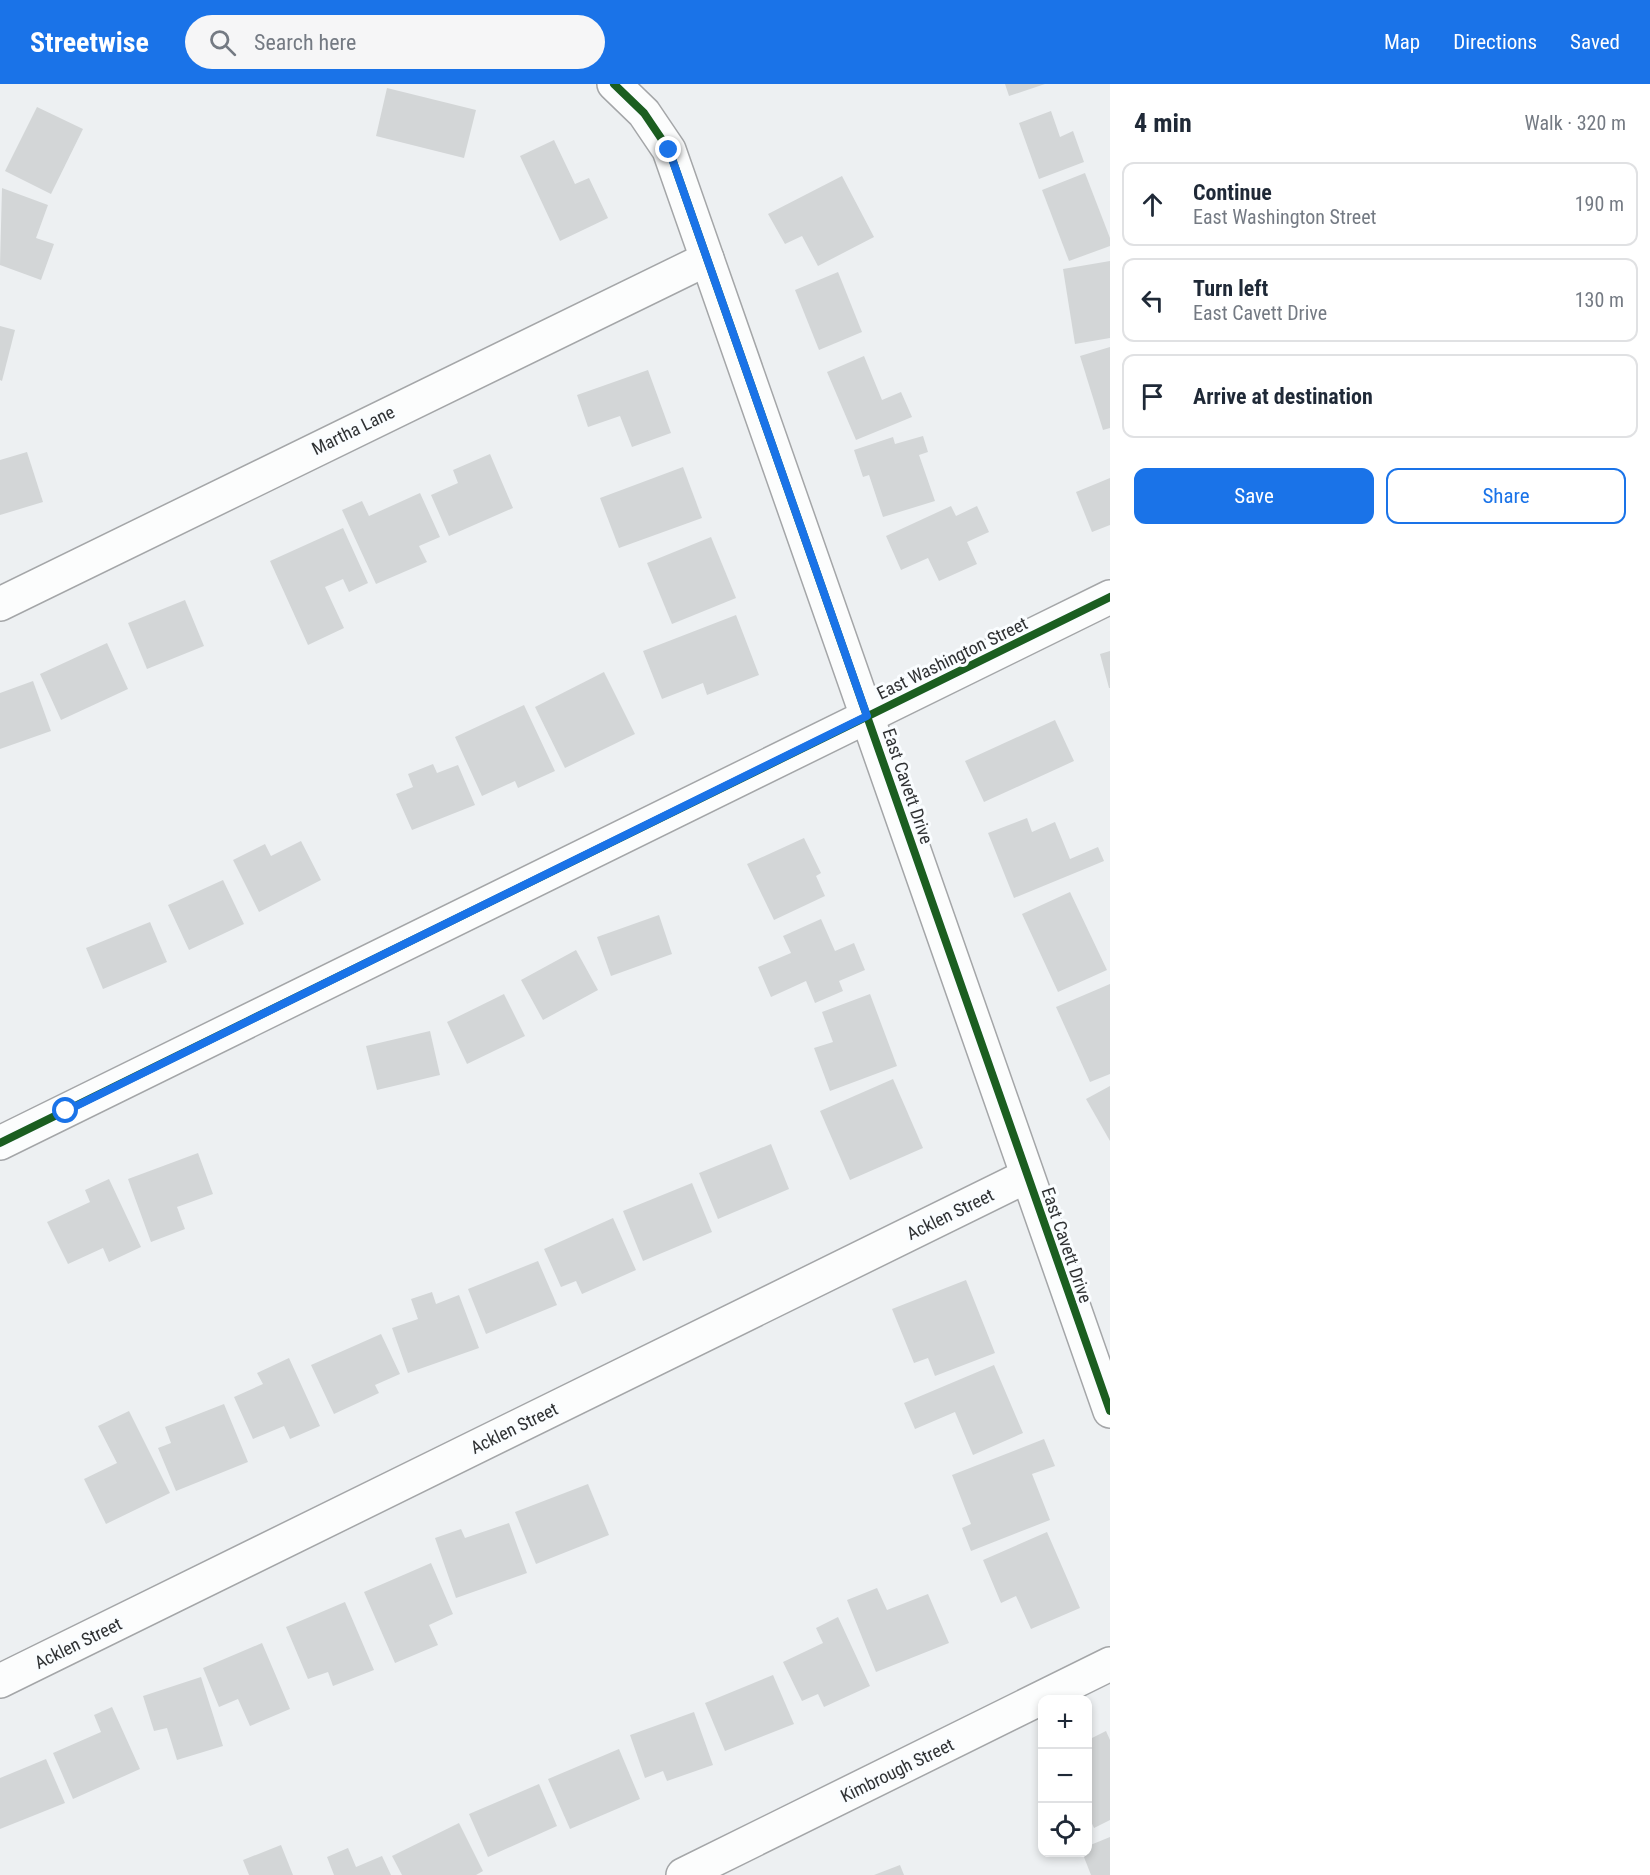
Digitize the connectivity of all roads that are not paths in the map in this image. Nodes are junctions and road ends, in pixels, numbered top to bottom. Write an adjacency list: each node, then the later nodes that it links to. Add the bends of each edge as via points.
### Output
1 (614, 84): 2 (street, East Cavett Drive, via 644,113 669,150)
2 (708, 259): 4 (street, Martha Lane); 5 (street, East Cavett Drive)
3 (1110, 597): 5 (street, East Washington Street)
4 (0, 604)
5 (867, 716): 6 (street, East Washington Street); 7 (street, East Cavett Drive)
6 (0, 1143)
7 (1027, 1176): 8 (street, East Cavett Drive); 10 (street, Acklen Street)
8 (1110, 1411)
9 (1110, 1664): 11 (street, Kimbrough Street)
10 (0, 1681)
11 (683, 1875)

